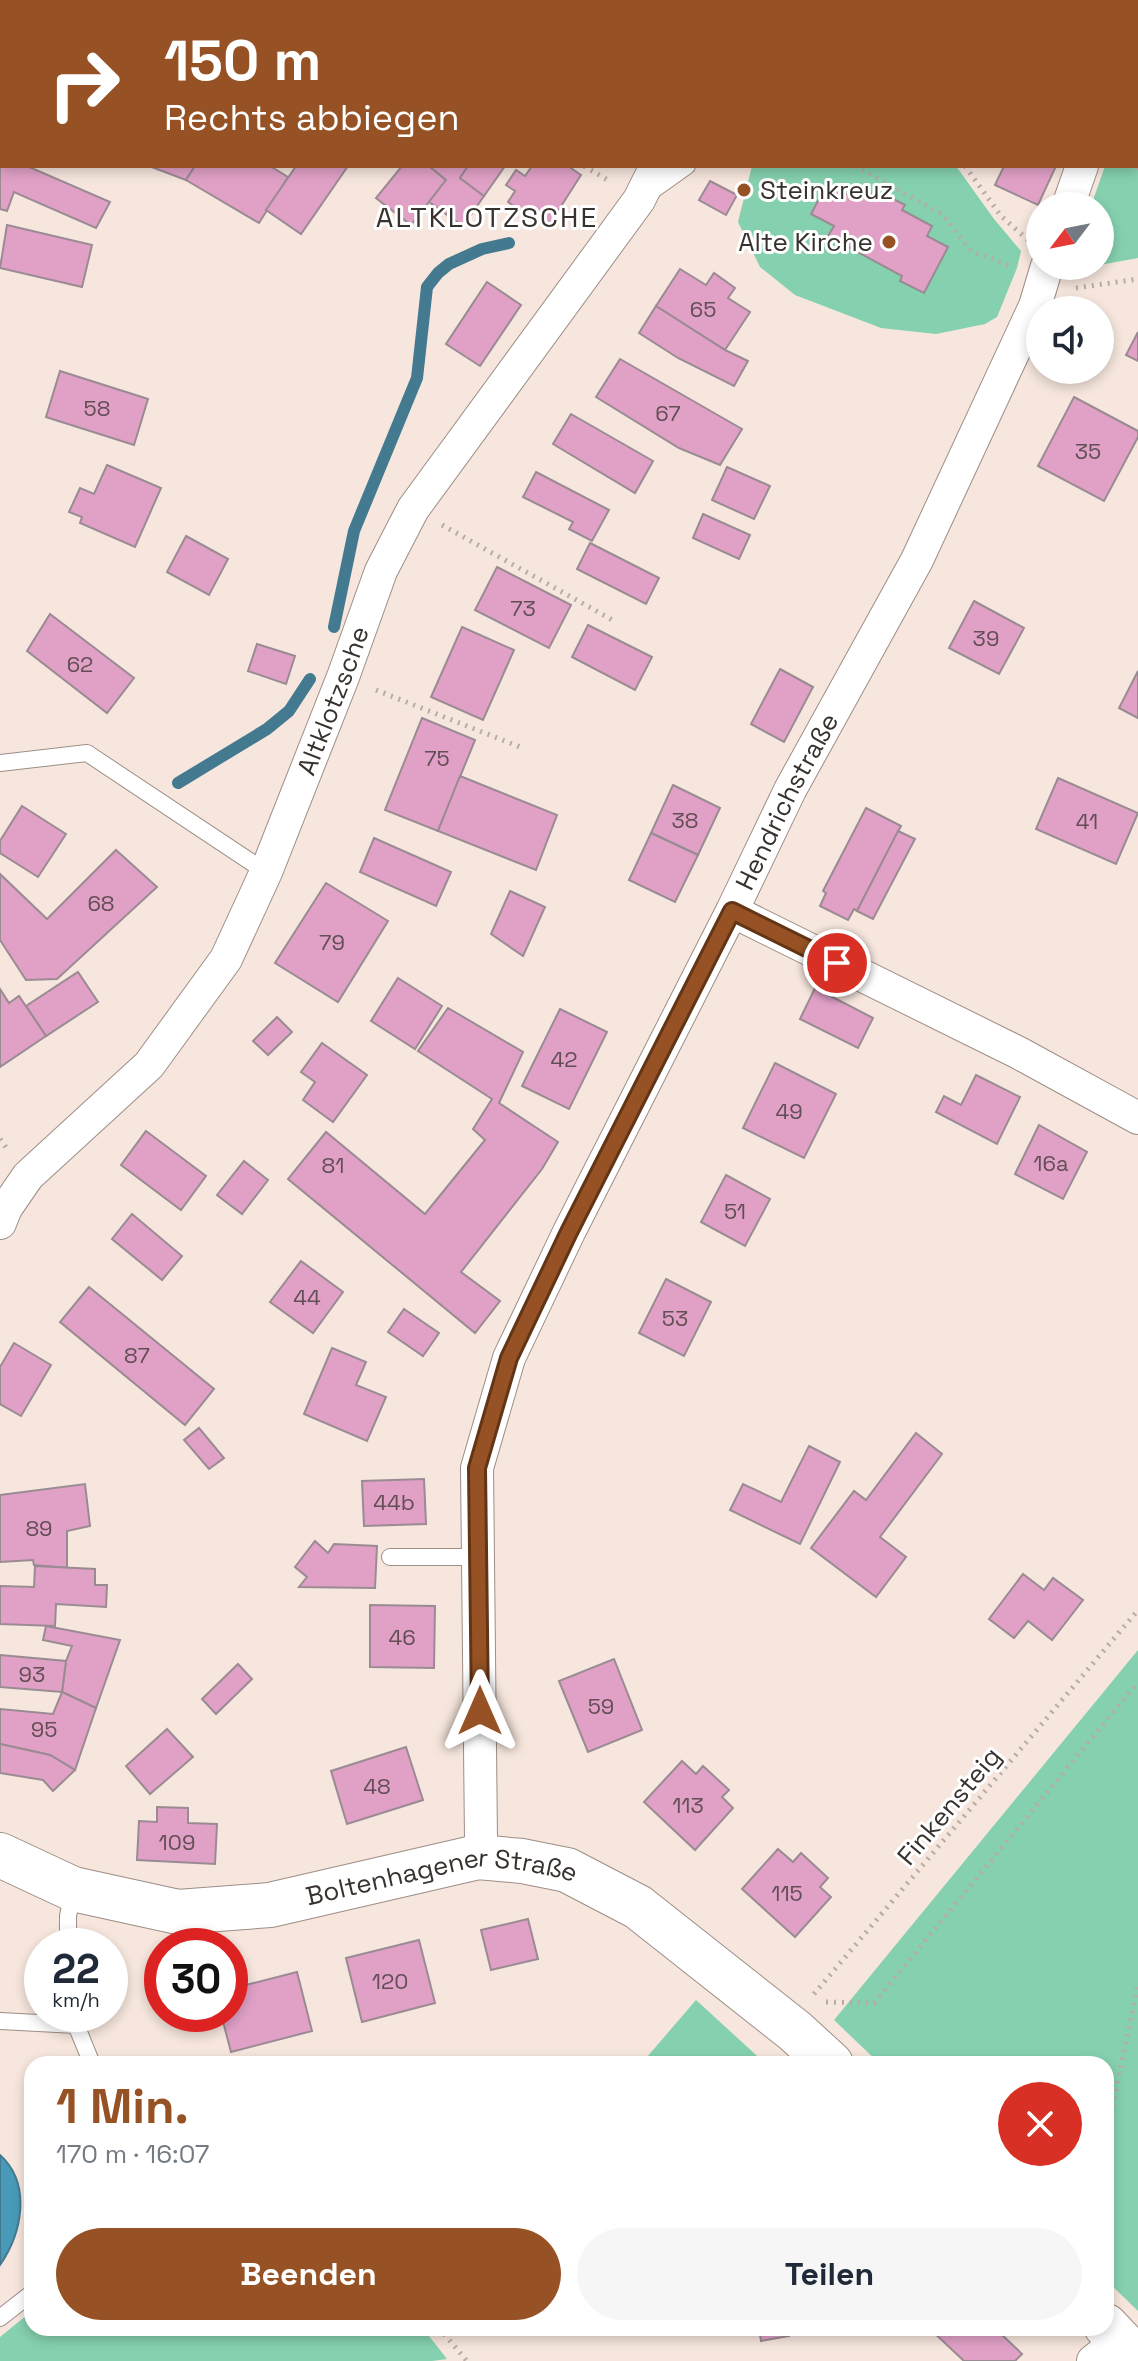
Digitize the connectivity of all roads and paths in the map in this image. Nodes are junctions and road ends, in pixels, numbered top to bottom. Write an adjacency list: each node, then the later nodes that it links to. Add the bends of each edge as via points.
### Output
1 (587, 168): 8 (path)
2 (654, 168): 8 (street, Altklotzsche)
3 (683, 168): 8 (lane)
4 (859, 168): 10 (path, via 942,214 971,251)
5 (966, 168): 9 (path, via 1001,216)
6 (1081, 168): 7 (street)
7 (1073, 192)
8 (631, 195): 14 (street, Altklotzsche)
9 (1026, 238)
10 (1026, 272)
11 (1114, 278): 12 (path)
12 (1138, 279)
13 (1033, 280): 20 (street, Hendrichstraße, via 917,560 790,790)
14 (413, 509): 15 (path); 16 (street, Altklotzsche, via 381,571)
15 (616, 622)
16 (343, 677): 17 (path); 19 (street, Altklotzsche)
17 (520, 747)
18 (0, 763): 19 (lane, via 87,753)
19 (266, 872): 22 (street, Altklotzsche, via 226,959 149,1065 28,1176)
20 (732, 911): 21 (street); 24 (street, Hendrichstraße, via 509,1358 477,1468)
21 (1138, 1118)
22 (2, 1212)
23 (390, 1557): 24 (lane)
24 (478, 1557): 28 (street, Hendrichstraße)
25 (1138, 1610): 32 (path, Finkensteig)
26 (1138, 1682): 32 (path, via 874,2003)
27 (0, 1855): 29 (street, Boltenhagener Straße)
28 (478, 1857): 29 (street, Boltenhagener Straße, via 270,1905 178,1912); 32 (street, Boltenhagener Straße, via 567,1870 638,1907)
29 (73, 1889): 30 (lane)
30 (68, 1928)
31 (1138, 1984): 38 (path)
32 (798, 2014): 37 (street, Boltenhagener Straße)
33 (24, 2020): 34 (lane)
34 (0, 2021)
35 (79, 2032): 36 (lane)
36 (89, 2056)
37 (826, 2056)
38 (1114, 2100)
39 (24, 2299): 40 (lane)
40 (0, 2318)
41 (446, 2336): 42 (path)
42 (467, 2361)

